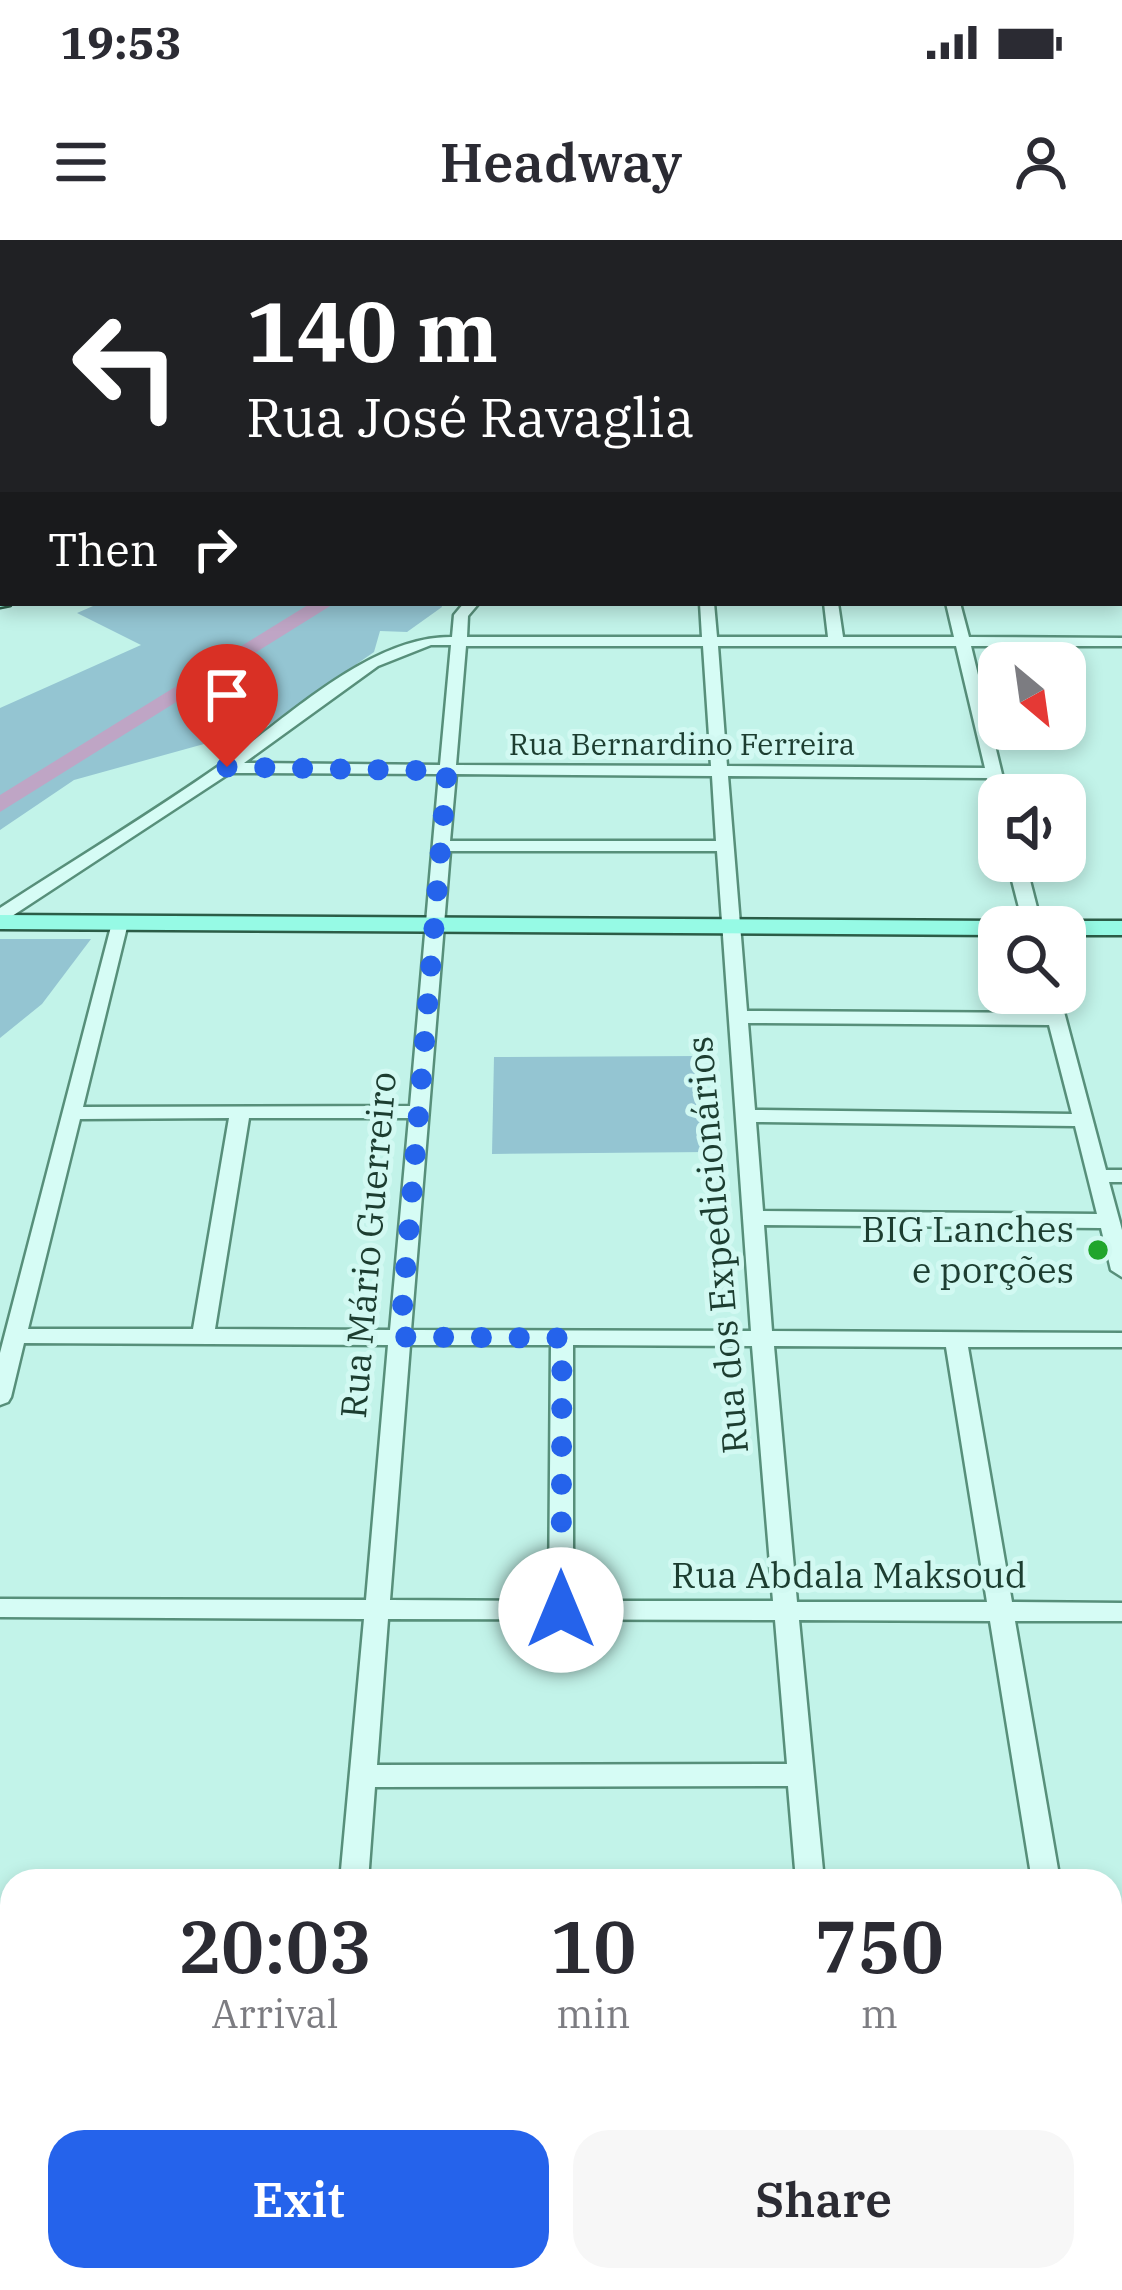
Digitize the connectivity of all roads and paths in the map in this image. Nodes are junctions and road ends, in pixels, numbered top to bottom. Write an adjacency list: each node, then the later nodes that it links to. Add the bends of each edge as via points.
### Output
1 (707, 606): 6 (street, Rua dos Expedicionários)
2 (831, 606): 7 (street)
3 (954, 606): 8 (street)
4 (466, 609): 5 (street, Rua Mário Guerreiro)
5 (458, 641): 6 (street); 10 (street, via 429,640 373,663); 11 (street, Rua Mário Guerreiro)
6 (710, 641): 7 (street); 12 (street, Rua dos Expedicionários)
7 (836, 641): 8 (street)
8 (962, 642): 9 (street); 13 (street)
9 (1122, 642)
10 (227, 767): 11 (street, Rua Bernardino Ferreira); 16 (street)
11 (447, 771): 12 (street, Rua Bernardino Ferreira); 14 (street, Rua Mário Guerreiro)
12 (720, 772): 13 (street, Rua Bernardino Ferreira); 15 (street, Rua dos Expedicionários)
13 (994, 773)
14 (441, 846): 15 (street); 18 (street, Rua Mário Guerreiro)
15 (726, 846): 19 (street, Rua dos Expedicionários)
16 (0, 919): 17 (main road)
17 (119, 923): 18 (main road); 27 (street)
18 (434, 927): 19 (main road); 26 (street, Rua Mário Guerreiro)
19 (732, 928): 20 (main road); 24 (street, Rua dos Expedicionários)
20 (978, 928)
21 (1086, 928): 22 (main road)
22 (1122, 928)
23 (1056, 1014): 25 (street)
24 (738, 1018): 25 (street); 29 (street, Rua dos Expedicionários)
25 (1057, 1018): 30 (street)
26 (419, 1112): 28 (street); 38 (street, Rua Mário Guerreiro)
27 (72, 1113): 28 (street); 36 (street)
28 (240, 1113): 37 (street)
29 (746, 1116): 30 (street); 33 (street, Rua dos Expedicionários)
30 (1083, 1120): 31 (street)
31 (1098, 1176): 32 (street); 34 (street)
32 (1122, 1176)
33 (753, 1218): 34 (street); 40 (street, Rua dos Expedicionários)
34 (1109, 1221): 35 (street)
35 (1122, 1270)
36 (16, 1336): 37 (street); 43 (street)
37 (203, 1336): 38 (street)
38 (400, 1337): 39 (street); 45 (street, Rua Mário Guerreiro)
39 (562, 1338): 40 (street); 46 (street)
40 (762, 1339): 41 (street); 47 (street, Rua dos Expedicionários)
41 (956, 1340): 42 (street); 48 (street)
42 (1122, 1340)
43 (0, 1397)
44 (0, 1608): 45 (street, Rua Abdala Maksoud)
45 (377, 1610): 46 (street, Rua Abdala Maksoud); 51 (street, Rua Mário Guerreiro)
46 (561, 1610): 47 (street, Rua Abdala Maksoud)
47 (786, 1611): 48 (street, Rua Abdala Maksoud); 50 (street, Rua dos Expedicionários)
48 (1001, 1612): 49 (street, Rua Abdala Maksoud); 54 (street)
49 (1122, 1612)
50 (801, 1775): 51 (street); 53 (street, Rua dos Expedicionários)
51 (363, 1776): 52 (street, Rua Mário Guerreiro)
52 (355, 1869)
53 (809, 1869)
54 (1044, 1869)

